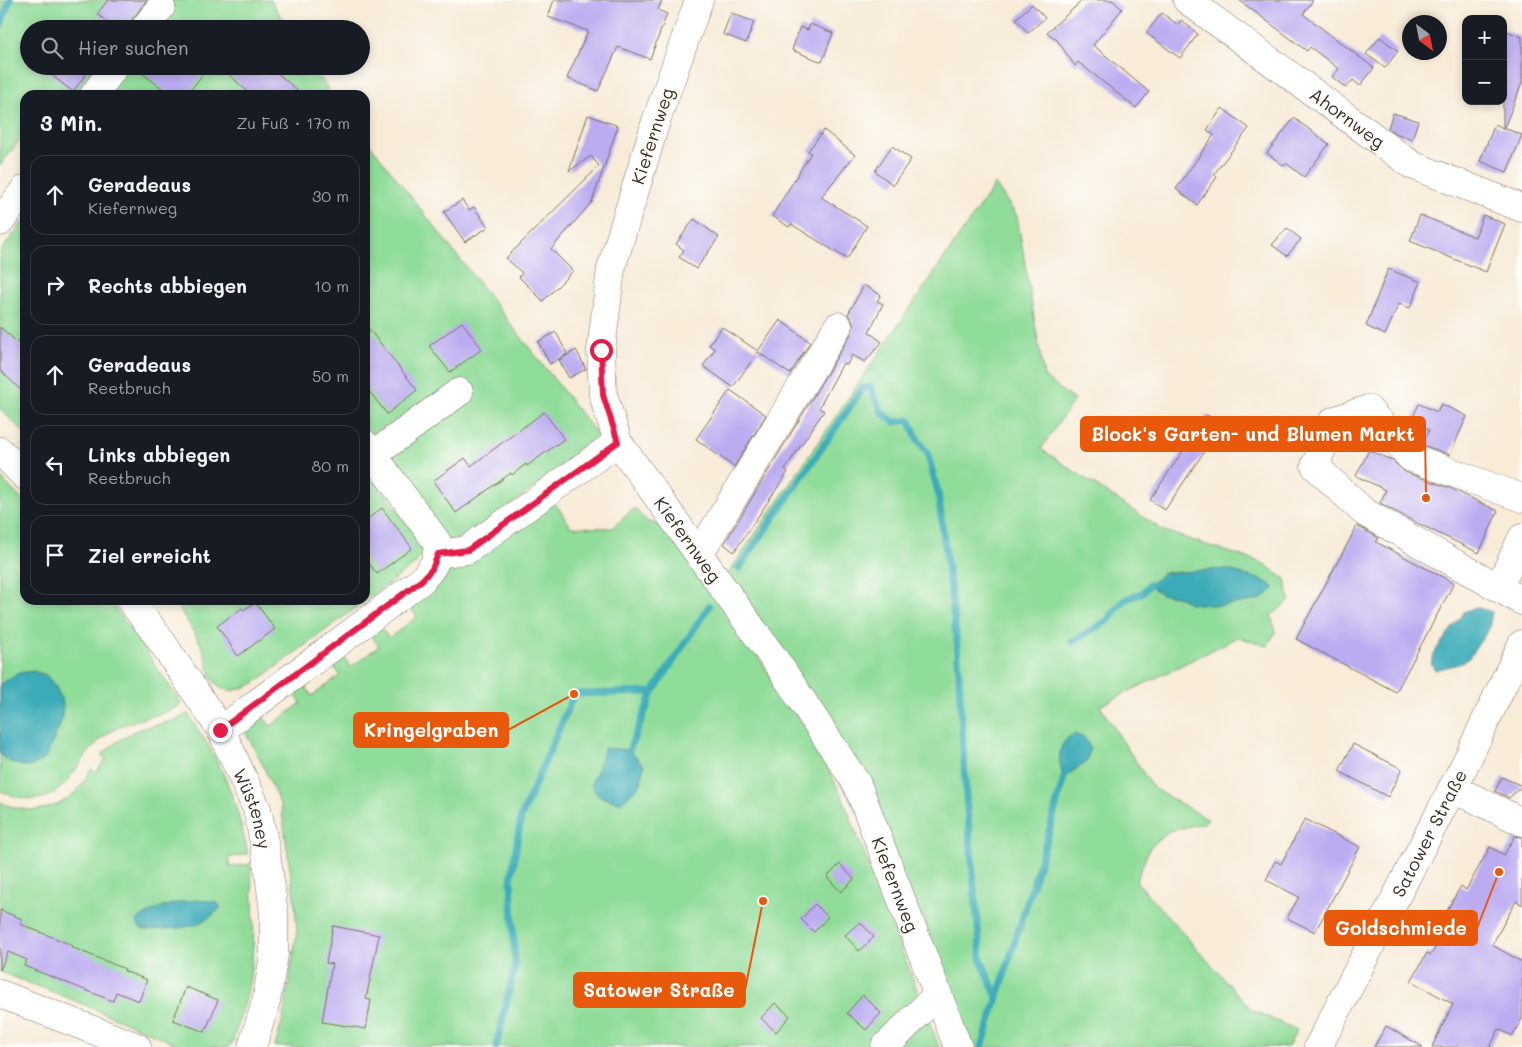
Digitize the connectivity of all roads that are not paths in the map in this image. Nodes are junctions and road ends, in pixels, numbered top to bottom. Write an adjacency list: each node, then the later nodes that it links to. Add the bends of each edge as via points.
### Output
1 (699, 0): 12 (street, Kiefernweg, via 657,118 611,269 601,350 603,395)
2 (1187, 0): 8 (street, Ahornweg, via 1412,164)
3 (161, 7): 4 (street)
4 (151, 20)
5 (109, 75): 6 (street)
6 (98, 90)
7 (20, 196): 9 (street)
8 (1522, 208)
9 (0, 222)
10 (838, 326): 20 (street)
11 (459, 392): 13 (street)
12 (618, 442): 19 (street, via 468,550); 20 (street, Kiefernweg)
13 (370, 449)
14 (0, 451): 16 (street)
15 (370, 451): 19 (street, via 437,542)
16 (20, 471)
17 (1522, 498): 21 (street, via 1410,457 1368,409 1333,421 1316,466 1364,512)
18 (1522, 538): 21 (street)
19 (438, 554): 25 (street, via 432,569 422,580)
20 (699, 554): 29 (street, Kiefernweg, via 780,667 857,784)
21 (1499, 587): 22 (street)
22 (1522, 601)
23 (134, 605): 25 (street, Wüsteney)
24 (1522, 644): 26 (street, Satower Straße)
25 (220, 730): 31 (street, Wüsteney, via 256,809 274,914 274,955 266,1002)
26 (1451, 790): 27 (street); 34 (street, Satower Straße)
27 (1522, 822)
28 (0, 994): 30 (street)
29 (938, 994): 32 (street); 33 (street, Kiefernweg)
30 (137, 1047)
31 (252, 1047)
32 (885, 1047)
33 (958, 1047)
34 (1318, 1047)

